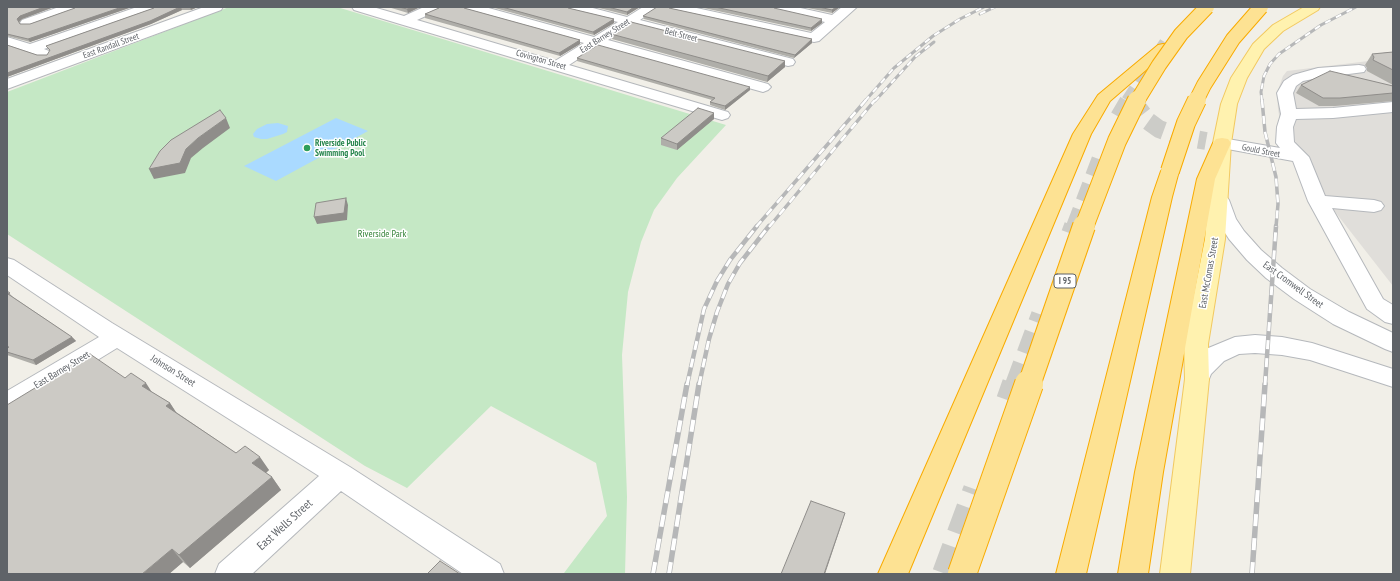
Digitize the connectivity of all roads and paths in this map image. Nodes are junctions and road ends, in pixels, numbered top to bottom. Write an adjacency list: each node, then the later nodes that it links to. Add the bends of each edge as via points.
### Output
1 (146, 7): 15 (street); 20 (street)
2 (216, 7): 15 (street, East Randall Street)
3 (359, 7): 16 (street, Covington Street)
4 (434, 7): 16 (street)
5 (470, 7): 21 (street)
6 (652, 7): 18 (street, East Barney Street)
7 (674, 7): 17 (street, via 814,38)
8 (779, 7): 17 (street)
9 (850, 7): 17 (street)
10 (1207, 7): 53 (highway, I 95, bridge, via 1181,34 1159,64 1117,141)
11 (1261, 7): 54 (highway, bridge, via 1233,39 1204,85 1178,146 1162,197)
12 (1313, 7): 37 (main road, East McComas Street, via 1278,28 1252,56 1234,89)
13 (579, 8): 18 (street, Belt Street); 21 (street)
14 (71, 16): 19 (street, via 52,14); 20 (street)
15 (180, 20): 28 (street, East Randall Street)
16 (405, 20): 30 (street, Covington Street)
17 (836, 20)
18 (629, 21): 22 (street, Belt Street); 24 (street, East Barney Street)
19 (27, 23)
20 (89, 28): 26 (street)
21 (550, 29): 24 (street)
22 (680, 34): 27 (street); 29 (street, Belt Street)
23 (7, 41): 26 (street)
24 (596, 42): 27 (street); 30 (street, East Barney Street)
25 (1163, 48): 52 (highway, via 1110,91 1094,112 1076,145)
26 (30, 49): 28 (street)
27 (649, 56): 33 (street)
28 (68, 62): 32 (street, East Randall Street)
29 (788, 62)
30 (558, 65): 36 (street, Covington Street)
31 (1359, 70): 35 (street, via 1318,73 1298,78 1289,84 1285,93)
32 (7, 84)
33 (763, 87)
34 (1393, 107): 35 (street, via 1334,114)
35 (1289, 114): 38 (street, via 1285,127 1285,143)
36 (722, 115)
37 (1214, 142): 38 (street, Gould Street); 39 (main road, East McComas Street); 55 (highway, via 1149,472)
38 (1300, 157): 40 (street)
39 (1219, 200): 45 (street, East Cromwell Street, via 1224,215 1236,235 1274,274 1341,318); 47 (main road, East McComas Street, via 1215,239 1196,344)
40 (1318, 201): 41 (street); 43 (street, via 1375,304)
41 (1374, 206)
42 (7, 265): 44 (street, Johnson Street)
43 (1393, 316)
44 (117, 337): 48 (street, East Barney Street); 49 (street, Johnson Street)
45 (1393, 343)
46 (1393, 378): 47 (street, via 1328,357 1282,346 1255,344 1228,348 1215,355 1201,369)
47 (1197, 379): 56 (main road, East McComas Street)
48 (7, 403)
49 (340, 475): 50 (street, East Wells Street); 51 (street, Johnson Street)
50 (230, 574)
51 (489, 574)
52 (893, 574)
53 (962, 574)
54 (1071, 574)
55 (1133, 574)
56 (1175, 574)

